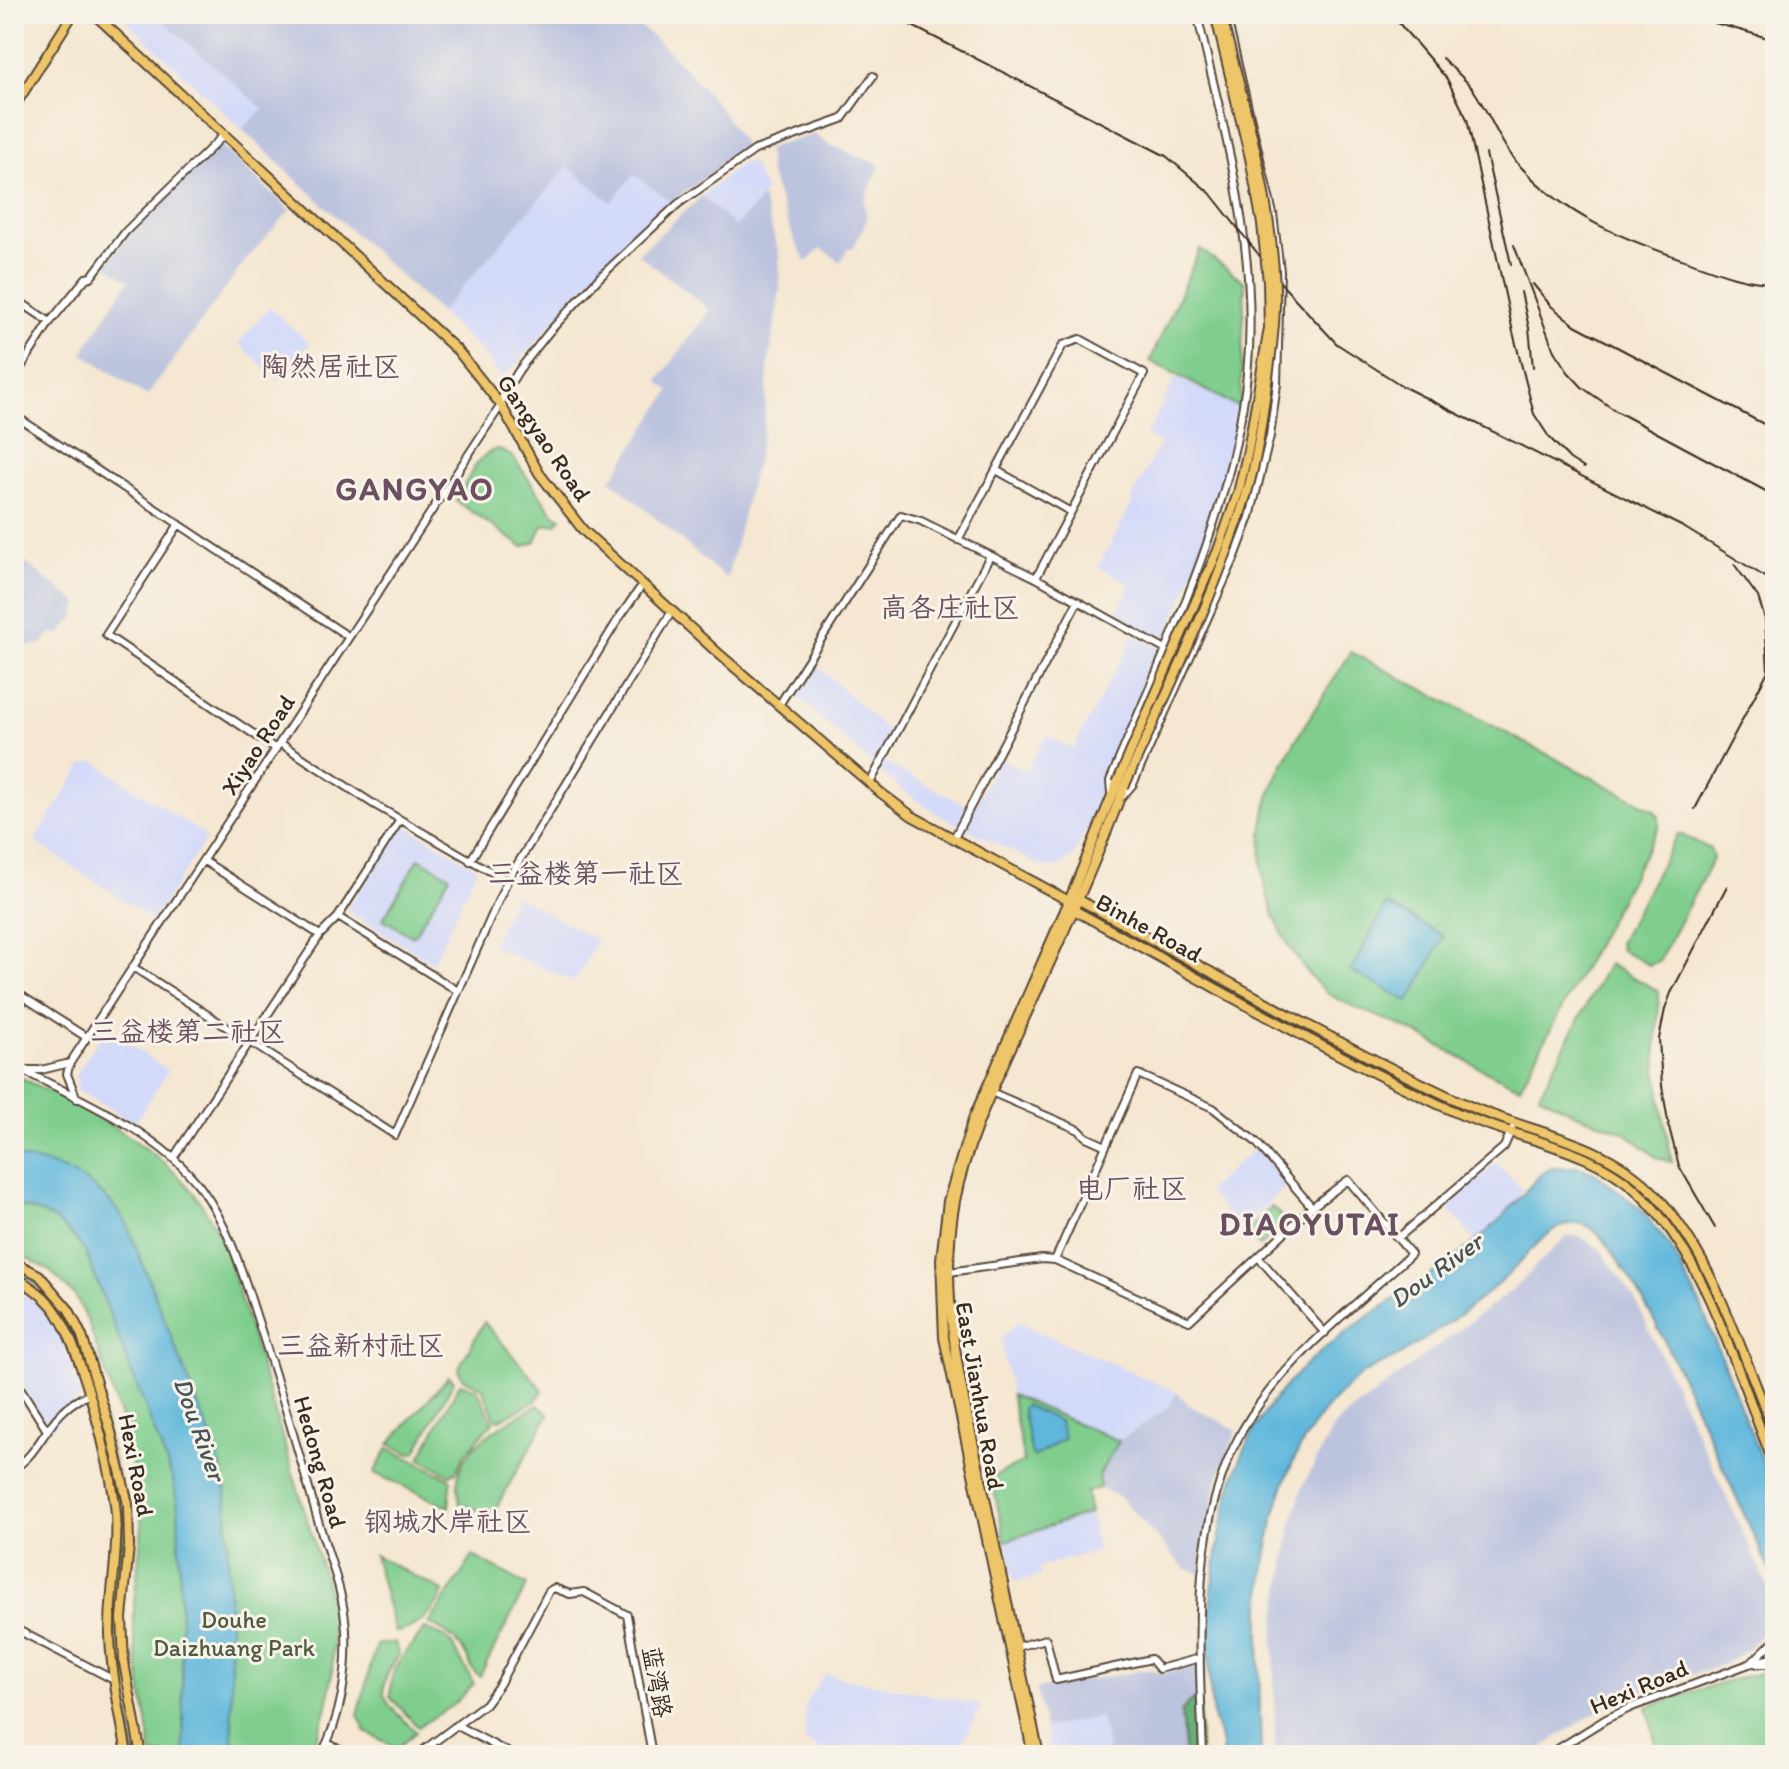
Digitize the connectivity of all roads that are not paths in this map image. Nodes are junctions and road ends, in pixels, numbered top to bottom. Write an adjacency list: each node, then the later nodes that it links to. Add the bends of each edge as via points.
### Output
1 (73, 14): 7 (main road)
2 (94, 14): 8 (main road, Gangyao Road)
3 (1197, 14): 24 (street, via 1241,214 1248,372 1225,488)
4 (1215, 14): 28 (main road, bridge, via 1262,224 1269,328 1238,493)
5 (1224, 14): 28 (main road, bridge, via 1268,215 1275,331 1246,494 1226,552); 29 (street, via 1273,214 1280,271 1277,384 1264,464 1235,557 1133,784)
6 (873, 76): 12 (street, Xiyao Road, via 842,119 755,150 678,204 549,332 519,370)
7 (14, 107)
8 (224, 135): 10 (street, via 126,231); 12 (main road, Gangyao Road, via 458,351)
9 (14, 298): 10 (street)
10 (50, 322): 11 (street)
11 (14, 378)
12 (501, 405): 20 (main road, Gangyao Road, via 539,473 583,530); 23 (street, Xiyao Road)
13 (14, 415): 16 (street)
14 (996, 470): 15 (street); 15 (street, via 1063,345 1080,339 1144,374); 17 (street)
15 (1071, 512): 19 (street)
16 (179, 524): 23 (street); 26 (street, via 106,635)
17 (958, 540): 18 (street); 25 (street, via 901,515)
18 (990, 556): 19 (street); 27 (street)
19 (1036, 578): 21 (street)
20 (643, 584): 22 (main road, Gangyao Road); 33 (street)
21 (1078, 601): 24 (street); 31 (street)
22 (672, 611): 25 (main road, Gangyao Road); 34 (street)
23 (349, 637): 26 (street, Xiyao Road)
24 (1164, 649): 29 (street, via 1110,781)
25 (779, 705): 27 (main road, Gangyao Road)
26 (278, 746): 30 (street); 32 (street, Xiyao Road)
27 (870, 783): 31 (main road, Gangyao Road, via 912,816)
28 (1120, 785): 29 (main road, East Jianhua Road)
29 (1114, 801): 35 (main road, East Jianhua Road)
30 (400, 820): 33 (street); 36 (street)
31 (954, 838): 35 (main road, Gangyao Road)
32 (204, 861): 37 (street); 38 (street, Xiyao Road)
33 (470, 861): 34 (street)
34 (507, 881): 40 (street)
35 (1074, 903): 46 (main road, East Jianhua Road); 48 (main road, Binhe Road, via 1357,1051); 49 (main road, Binhe Road, via 1352,1061 1452,1111); 84 (main road, East Jianhua Road, via 973,1119 948,1201 941,1259 944,1338)
36 (338, 917): 37 (street); 40 (street)
37 (320, 935): 42 (street)
38 (133, 967): 41 (street, Xiyao Road); 42 (street)
39 (14, 991): 41 (street)
40 (458, 991): 42 (street, via 395,1135)
41 (86, 1037): 43 (street, Xiyao Road)
42 (248, 1043): 51 (street)
43 (70, 1063): 45 (street); 47 (street, via 67,1074)
44 (14, 1066): 45 (street, Hedong Road)
45 (22, 1070): 47 (street, Hedong Road)
46 (991, 1092): 50 (street); 57 (main road, East Jianhua Road, via 955,1202)
47 (77, 1099): 51 (street, Hedong Road)
48 (1515, 1123): 49 (street); 64 (main road, Binhe Road, via 1604,1154 1665,1205 1709,1272)
49 (1510, 1133): 53 (street, via 1504,1147); 65 (main road, Binhe Road, via 1601,1164 1623,1178 1659,1215 1702,1282)
50 (1106, 1146): 52 (street, via 1138,1074 1213,1108 1256,1142); 55 (street)
51 (174, 1157): 76 (street, Hedong Road, via 217,1213 236,1252 343,1599 343,1688)
52 (1312, 1207): 53 (street, via 1348,1180); 54 (street)
53 (1398, 1238): 59 (street, via 1411,1254)
54 (1259, 1258): 55 (street, via 1189,1321); 59 (street)
55 (1055, 1260): 57 (street)
56 (14, 1262): 61 (main road, Hexi Road, via 39,1275 69,1310)
57 (949, 1272): 69 (main road, East Jianhua Road, via 958,1368)
58 (14, 1276): 62 (main road, Hexi Road, via 53,1307 68,1333)
59 (1325, 1333): 71 (street, via 1259,1403 1225,1467 1201,1583)
60 (14, 1378): 63 (street)
61 (98, 1389): 62 (main road); 78 (main road, Hexi Road, via 128,1504 124,1663)
62 (88, 1395): 63 (street, via 74,1400); 74 (main road, Hexi Road, via 116,1513 110,1610)
63 (46, 1429): 66 (street)
64 (1775, 1432)
65 (1775, 1466)
66 (14, 1468)
67 (14, 1628): 74 (street)
68 (1775, 1640): 72 (street)
69 (1016, 1647): 71 (street, via 1046,1639 1056,1680 1151,1659 1159,1669); 85 (main road, East Jianhua Road)
70 (1775, 1657): 72 (street, Hexi Road)
71 (1200, 1658): 86 (street)
72 (1749, 1664): 73 (street, Hexi Road); 87 (street, Hexi Road, via 1632,1707)
73 (1775, 1664)
74 (114, 1680): 77 (main road, Hexi Road)
75 (456, 1725): 81 (street); 82 (street); 83 (street, 蓝湾路, via 485,1704 499,1685 549,1591 584,1592 627,1615)
76 (324, 1749): 79 (street); 80 (street)
77 (127, 1755)
78 (141, 1755)
79 (333, 1755)
80 (350, 1755)
81 (417, 1755)
82 (513, 1755)
83 (652, 1755)
84 (1033, 1755)
85 (1039, 1755)
86 (1203, 1755)
87 (1548, 1755)

